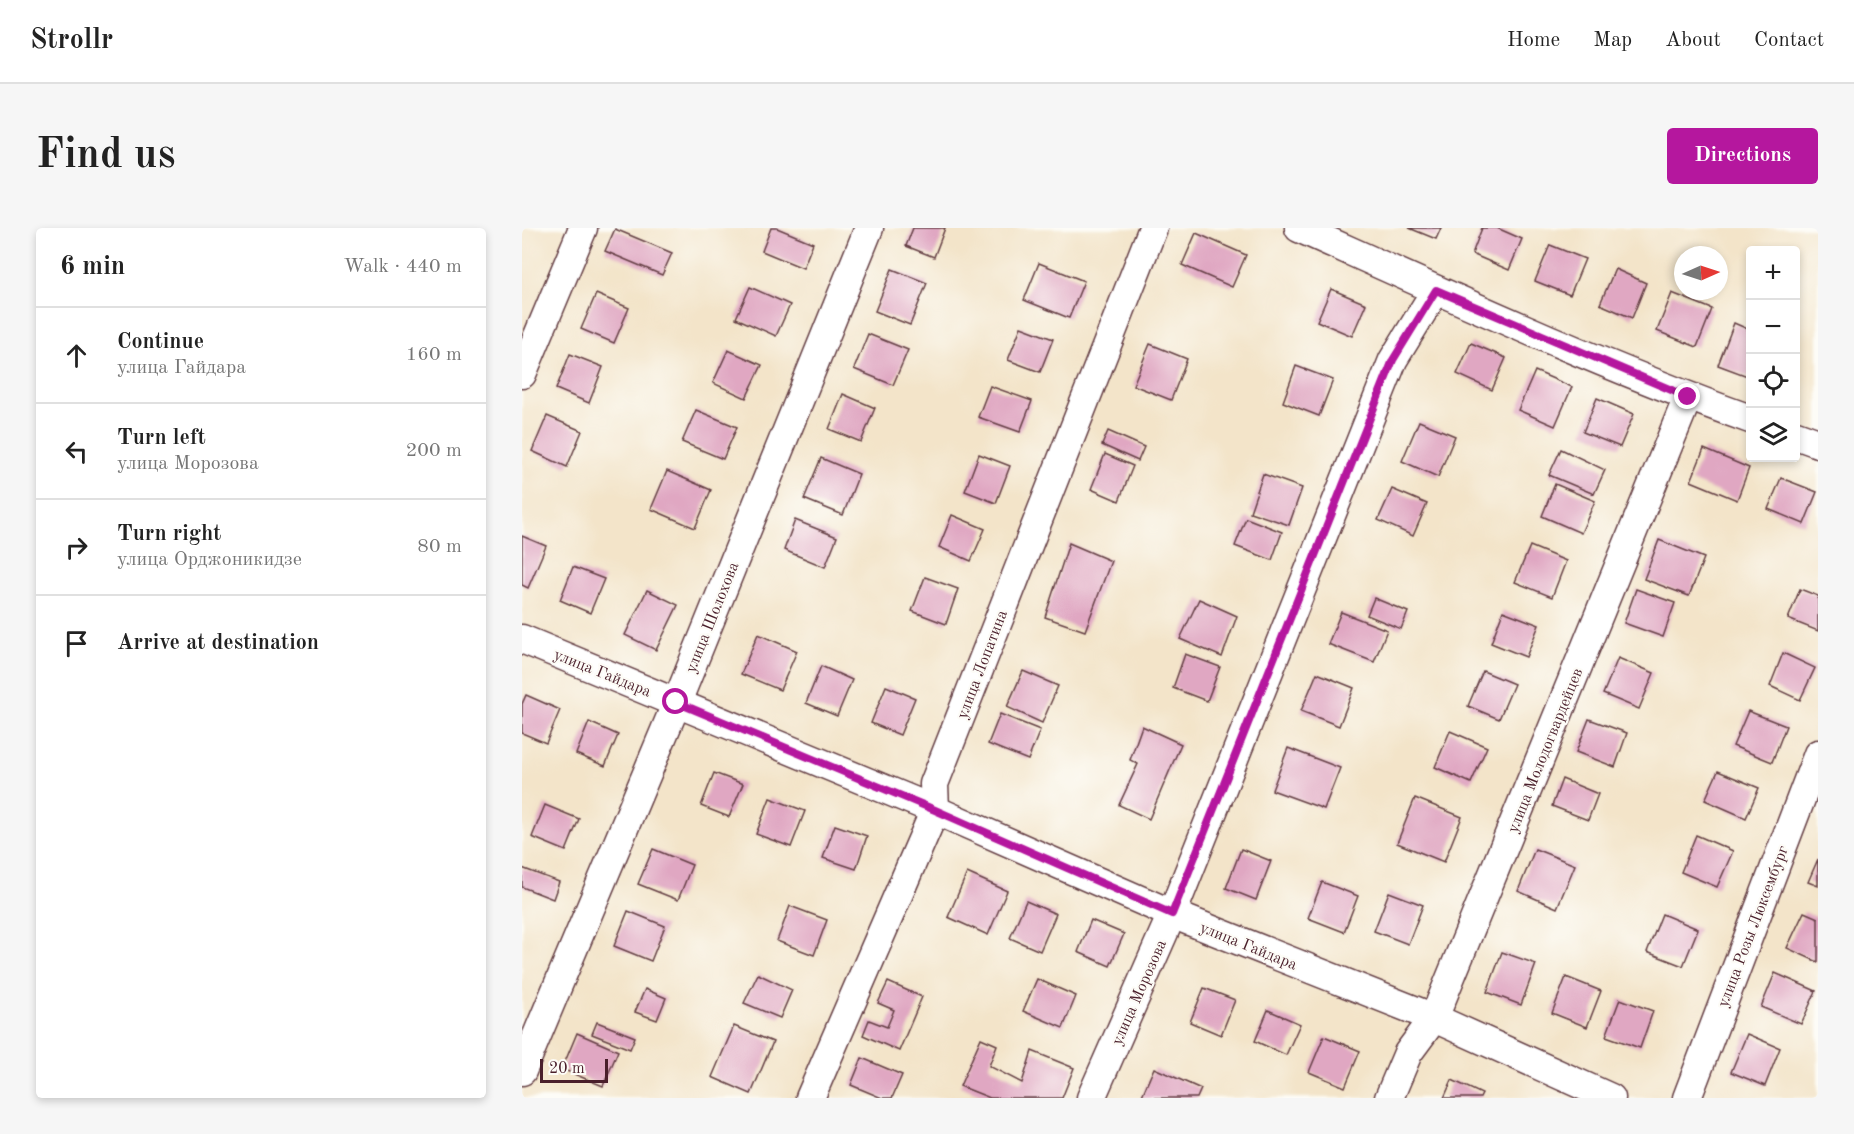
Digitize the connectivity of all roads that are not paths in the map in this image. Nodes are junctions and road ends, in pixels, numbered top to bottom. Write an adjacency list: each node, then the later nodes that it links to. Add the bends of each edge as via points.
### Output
1 (583, 228): 6 (street)
2 (869, 228): 12 (street, улица Шолохова)
3 (1153, 228): 14 (street, улица Лопатина, via 934,784)
4 (1299, 228): 5 (street)
5 (1436, 290): 7 (street); 15 (street, улица Морозова, via 1393,360)
6 (522, 374)
7 (1688, 397): 8 (street); 16 (street, улица Молодогвардейцев)
8 (1746, 418)
9 (1800, 436): 10 (street)
10 (1818, 443)
11 (522, 639): 12 (street, улица Гайдара)
12 (676, 702): 14 (street, улица Гайдара); 17 (street, улица Шолохова)
13 (1818, 754): 22 (street, улица Розы Люксембург)
14 (935, 810): 15 (street, улица Гайдара); 18 (street, улица Лопатина)
15 (1172, 914): 16 (street, улица Гайдара); 19 (street, улица Морозова)
16 (1434, 1018): 20 (street, улица Молодогвардейцев, via 1408,1053); 21 (street, улица Гайдара)
17 (522, 1071)
18 (810, 1098)
19 (1090, 1098)
20 (1389, 1098)
21 (1611, 1098)
22 (1687, 1098)

